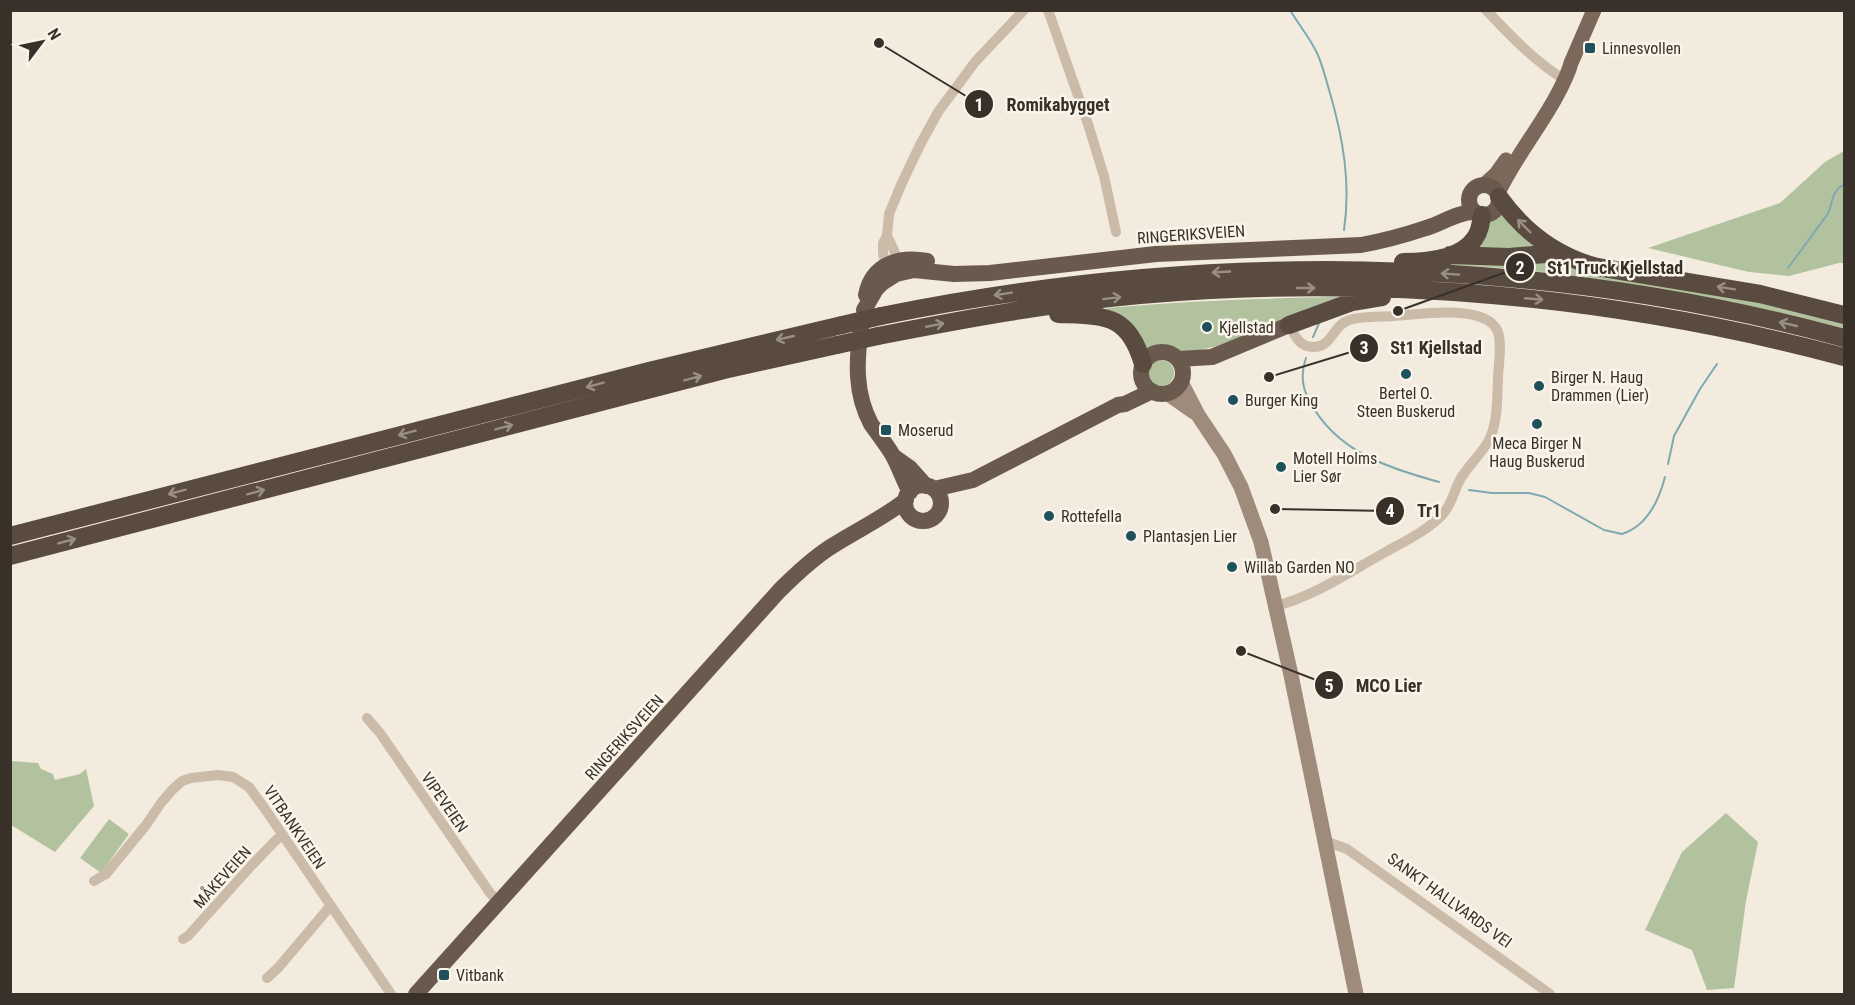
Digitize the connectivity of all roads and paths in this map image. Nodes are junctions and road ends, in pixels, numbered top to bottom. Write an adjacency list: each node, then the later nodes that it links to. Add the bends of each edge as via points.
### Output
1 (1024, 10): 11 (street, via 975,62 938,112 911,161 891,207 887,236)
2 (1048, 10): 8 (street, via 1104,176)
3 (1486, 10): 5 (street, via 1522,48)
4 (1594, 10): 5 (main road)
5 (1562, 78): 6 (main road, via 1496,174)
6 (1494, 192): 7 (highway, via 1498,205 1494,212); 7 (highway, via 1473,189); 9 (highway, one-way to 6, via 1531,234)
7 (1476, 208): 10 (highway, via 1479,229 1473,240); 11 (highway, RINGERIKSVEIEN, via 1387,240 1354,245 1189,251 990,273 954,274)
8 (1116, 232)
9 (1559, 253): 10 (highway, via 1509,257); 16 (highway, one-way to 9, via 1754,293 1597,267)
10 (1450, 255): 12 (highway, via 1418,262 1350,262)
11 (893, 267): 14 (highway, via 876,289)
12 (1321, 270): 14 (highway, one-way to 14, via 1129,278); 18 (highway, one-way to 12, via 1713,308 1585,287 1477,276)
13 (1455, 292): 15 (highway, one-way to 13, via 1193,291 1303,288); 17 (highway, via 1434,298 1362,300); 20 (highway, one-way to 20, via 1694,322)
14 (873, 313): 27 (highway, one-way to 27, bridge, via 842,325 649,371); 29 (highway, via 857,357 857,378 872,424)
15 (991, 314): 22 (highway, via 1009,318 1079,315 1112,320 1130,333 1138,347); 27 (highway, one-way to 15, bridge, via 724,370)
16 (1845, 315)
17 (1289, 325): 19 (highway); 36 (street, via 1297,340 1317,347 1325,344 1343,322 1365,317 1464,314 1492,323 1499,342 1491,434 1460,479 1445,512 1414,536 1307,595)
18 (1845, 338)
19 (1212, 357): 21 (highway); 23 (highway)
20 (1845, 357)
21 (1178, 359): 22 (highway, via 1161,352 1152,354); 23 (highway)
22 (1142, 370): 24 (highway, via 1146,386); 25 (highway, via 1131,392)
23 (1181, 379): 24 (highway, via 1174,390); 26 (main road)
24 (1159, 392): 25 (highway); 26 (main road)
25 (1118, 405): 30 (highway)
26 (1198, 415): 36 (main road, via 1246,498)
27 (386, 448): 28 (highway)
28 (358, 455): 34 (highway, one-way to 34); 35 (highway, one-way to 28)
29 (893, 455): 31 (highway); 32 (highway)
30 (973, 480): 31 (highway); 33 (highway)
31 (930, 487): 32 (highway, via 917,487); 33 (highway, via 940,497)
32 (909, 503): 33 (highway, via 921,521 936,516); 41 (highway, RINGERIKSVEIEN, via 829,548 802,568)
33 (941, 507)
34 (10, 536)
35 (10, 556)
36 (1276, 606): 39 (main road)
37 (367, 718): 41 (street, VIPEVEIEN)
38 (283, 835): 40 (street, VITBANKVEIEN, via 244,783 226,775 191,778 172,790 106,874); 42 (street, VITBANKVEIEN); 43 (street, MÅKEVEIEN)
39 (1325, 840): 47 (main road); 48 (street, SANKT HALLVARDS VEI, via 1347,849)
40 (94, 881)
41 (499, 903): 46 (highway, RINGERIKSVEIEN)
42 (331, 907): 44 (street); 45 (street, VITBANKVEIEN)
43 (183, 939)
44 (267, 978)
45 (391, 994)
46 (416, 994)
47 (1356, 994)
48 (1550, 994)

